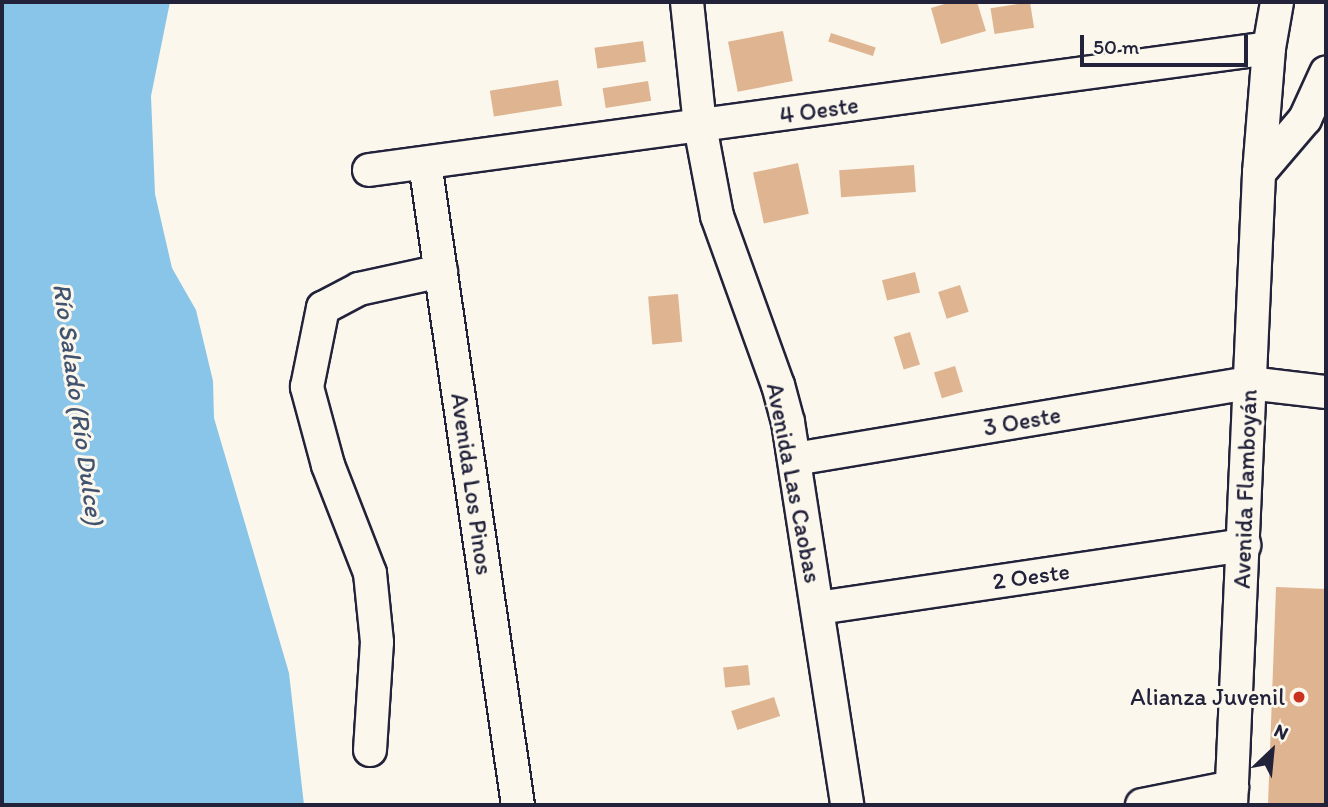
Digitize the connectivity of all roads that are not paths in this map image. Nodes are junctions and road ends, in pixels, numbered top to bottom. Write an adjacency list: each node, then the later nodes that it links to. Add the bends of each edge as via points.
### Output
1 (687, 2): 5 (street, Avenida Las Caobas)
2 (1277, 2): 3 (street, Avenida Flamboyán)
3 (1269, 48): 5 (street, 4 Oeste); 8 (street, Avenida Flamboyán)
4 (1326, 73): 8 (street, via 1305,119)
5 (701, 126): 6 (street, 4 Oeste); 12 (street, Avenida Las Caobas, via 716,216 778,385)
6 (425, 163): 7 (street, 4 Oeste); 9 (street, Avenida Los Pinos)
7 (369, 170)
8 (1259, 173): 10 (street, Avenida Flamboyán)
9 (441, 271): 15 (street, via 359,289 323,308 307,387 328,465 370,573 377,642); 17 (street, Avenida Los Pinos)
10 (1249, 383): 11 (street, 3 Oeste); 12 (street, 3 Oeste); 13 (street, Avenida Flamboyán)
11 (1326, 392)
12 (794, 459): 14 (street, Avenida Las Caobas)
13 (1244, 545): 14 (street, 2 Oeste); 16 (street, Avenida Flamboyán)
14 (818, 608): 18 (street, Avenida Las Caobas)
15 (370, 750)
16 (1231, 796): 19 (street)
17 (518, 805)
18 (846, 805)
19 (1142, 805)

